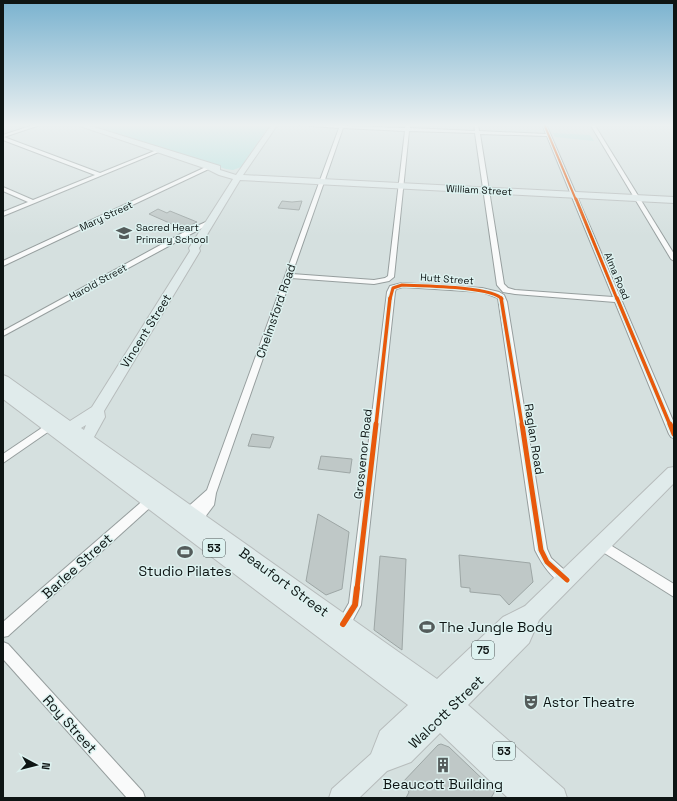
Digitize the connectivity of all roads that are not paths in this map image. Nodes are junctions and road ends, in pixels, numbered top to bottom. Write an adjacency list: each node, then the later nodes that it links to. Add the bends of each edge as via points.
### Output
1 (67, 161): 11 (street)
2 (133, 161): 11 (street)
3 (192, 161): 10 (main road, William Street)
4 (253, 161): 12 (main road, Vincent Street)
5 (329, 161): 13 (street, Chelmsford Road)
6 (404, 161): 14 (street)
7 (482, 161): 16 (street, Raglan Road)
8 (560, 161): 18 (street, Alma Road)
9 (614, 161): 19 (street)
10 (210, 167): 12 (main road, William Street, via 213,170); 28 (street, Mary Street)
11 (100, 175): 21 (street)
12 (242, 176): 13 (main road, William Street); 23 (main road, Vincent Street); 26 (main road, Vincent Street, via 200,248)
13 (322, 181): 14 (main road, William Street); 29 (street, Chelmsford Road)
14 (402, 185): 16 (main road, William Street); 29 (street, via 392,274 387,280 374,282)
15 (3, 189): 21 (street)
16 (486, 190): 18 (main road, William Street); 31 (street, Raglan Road)
17 (3, 194): 21 (street)
18 (574, 195): 19 (main road, William Street); 32 (street, Alma Road)
19 (636, 198): 20 (main road, William Street); 27 (street)
20 (674, 200)
21 (30, 203): 22 (street)
22 (3, 214)
23 (210, 222): 24 (street, Harold Street); 25 (main road, Vincent Street)
24 (192, 230): 25 (street); 33 (street, Harold Street)
25 (202, 235): 26 (main road, Vincent Street, via 194,248)
26 (195, 251): 36 (main road, Vincent Street)
27 (674, 259)
28 (3, 264)
29 (288, 276): 43 (street, Chelmsford Road, via 210,502)
30 (397, 286): 31 (street, Hutt Street); 47 (street, Grosvenor Road, via 391,292 387,319 355,606)
31 (501, 292): 32 (street, Hutt Street); 45 (street, Raglan Road, via 542,550 547,562)
32 (619, 300): 38 (street, Alma Road)
33 (3, 334)
34 (3, 380): 37 (main road, Beaufort Street / 53)
35 (3, 392): 37 (main road, Beaufort Street / 53)
36 (97, 411): 37 (main road, Vincent Street); 39 (main road, Vincent Street, via 98,417)
37 (60, 427): 39 (main road, Beaufort Street / 53); 40 (street); 42 (main road, Beaufort Street / 53)
38 (674, 434)
39 (86, 439): 43 (main road, Beaufort Street / 53)
40 (3, 458)
41 (674, 473): 44 (main road, Walcott Street / 75)
42 (150, 501): 43 (main road, Beaufort Street / 53); 48 (street, Barlee Street)
43 (188, 521): 47 (main road, Beaufort Street / 53); 50 (main road, Beaufort Street / 53)
44 (602, 546): 45 (main road, Walcott Street / 75); 46 (street)
45 (567, 580): 50 (main road, Walcott Street / 75, via 532,613 522,636)
46 (674, 591)
47 (343, 624): 50 (main road, Beaufort Street / 53)
48 (3, 631)
49 (3, 649): 51 (street, Roy Street)
50 (439, 705): 52 (main road, Walcott Street / 75, via 403,754 380,762); 53 (main road, Beaufort Street / 53); 54 (main road, Beaufort Street / 53)
51 (137, 798)
52 (341, 798)
53 (526, 798)
54 (555, 798)

